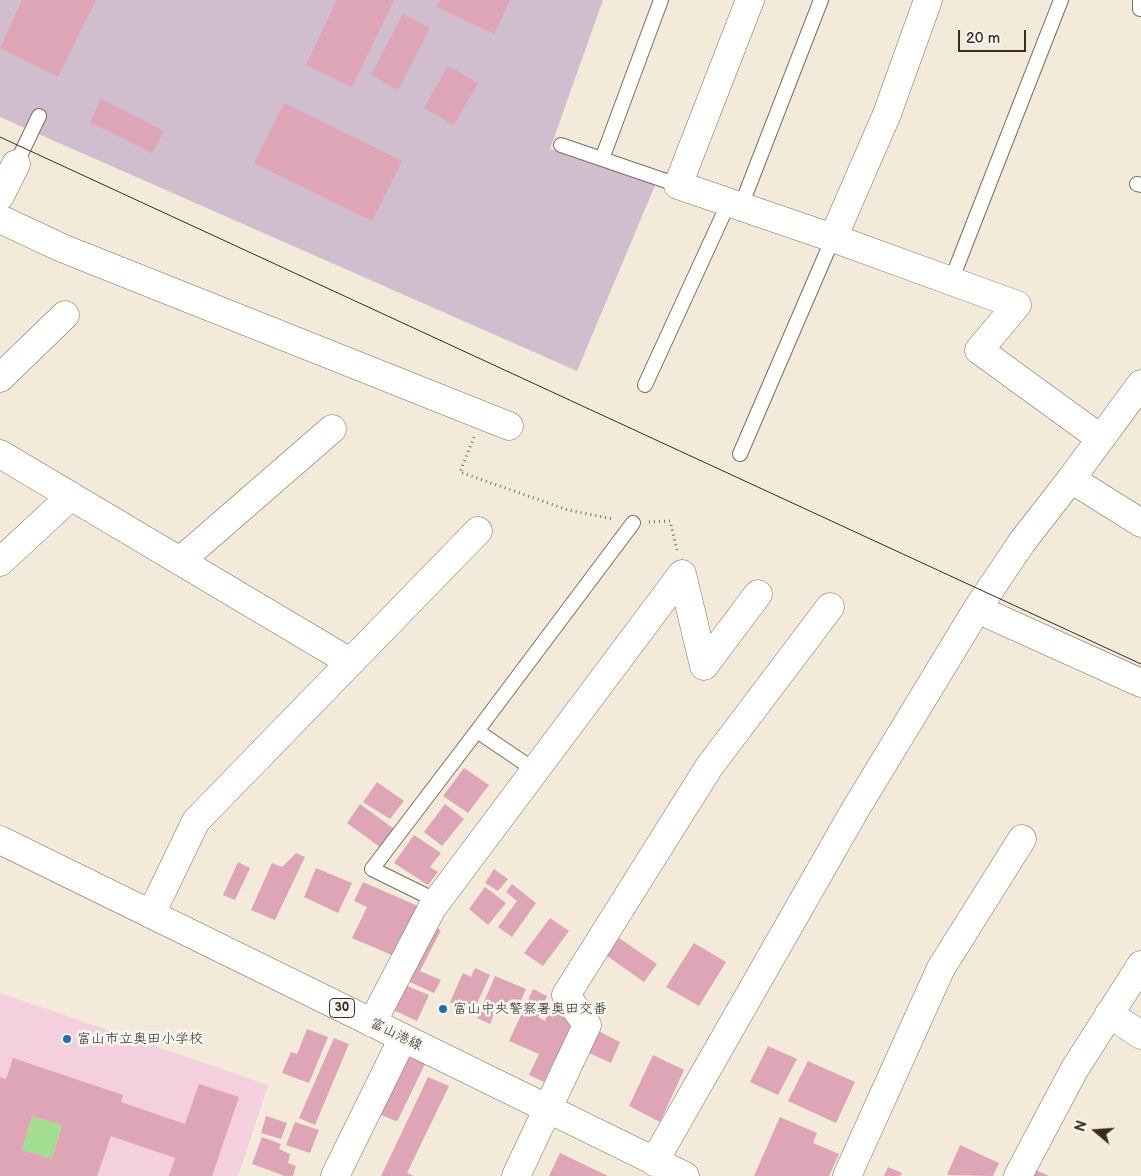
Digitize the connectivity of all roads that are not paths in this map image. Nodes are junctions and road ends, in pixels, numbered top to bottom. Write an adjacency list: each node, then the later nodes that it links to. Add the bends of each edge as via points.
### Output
1 (661, 0): 8 (lane)
2 (750, 0): 10 (street)
3 (821, 0): 12 (lane)
4 (928, 0): 14 (street, via 888,114)
5 (1061, 0): 15 (lane)
6 (39, 116): 9 (lane)
7 (561, 145): 8 (lane)
8 (602, 159): 10 (lane)
9 (16, 164): 11 (street)
10 (678, 185): 12 (street)
11 (0, 196)
12 (735, 204): 14 (street); 19 (lane)
13 (0, 219): 20 (street, via 62,248)
14 (833, 238): 15 (street); 24 (lane)
15 (951, 281): 22 (street, via 1017,305 979,350)
16 (65, 315): 17 (street)
17 (0, 378)
18 (1141, 384): 22 (street)
19 (645, 385)
20 (509, 426)
21 (332, 430): 30 (street)
22 (1100, 438): 25 (street)
23 (0, 454): 26 (street)
24 (740, 454)
25 (1071, 479): 28 (street); 34 (street, via 1022,542)
26 (71, 496): 30 (street); 31 (street)
27 (633, 523): 37 (lane)
28 (1141, 523)
29 (478, 531): 35 (street)
30 (180, 561): 35 (street)
31 (0, 562)
32 (758, 594): 38 (street, via 704,666 682,574)
33 (830, 607): 48 (street, via 709,767 566,995 587,1025)
34 (978, 609): 36 (street); 49 (street, via 855,810)
35 (350, 662): 42 (street, via 196,821)
36 (1141, 683)
37 (478, 731): 38 (lane); 41 (lane, via 372,870)
38 (536, 770): 41 (street)
39 (1022, 839): 53 (street, via 941,968)
40 (0, 840): 42 (street, 富山港線 / 30)
41 (437, 901): 45 (street)
42 (151, 914): 45 (street, 富山港線 / 30)
43 (1141, 965): 44 (street)
44 (1109, 1014): 46 (street); 54 (street, via 1074,1070)
45 (372, 1023): 47 (street, 富山港線 / 30)
46 (1141, 1034)
47 (403, 1038): 48 (street, 富山港線 / 30); 50 (street)
48 (547, 1109): 49 (street, 富山港線 / 30); 51 (street)
49 (654, 1162): 52 (street, 富山港線 / 30)
50 (335, 1176)
51 (516, 1176)
52 (685, 1176)
53 (847, 1176)
54 (1018, 1176)

